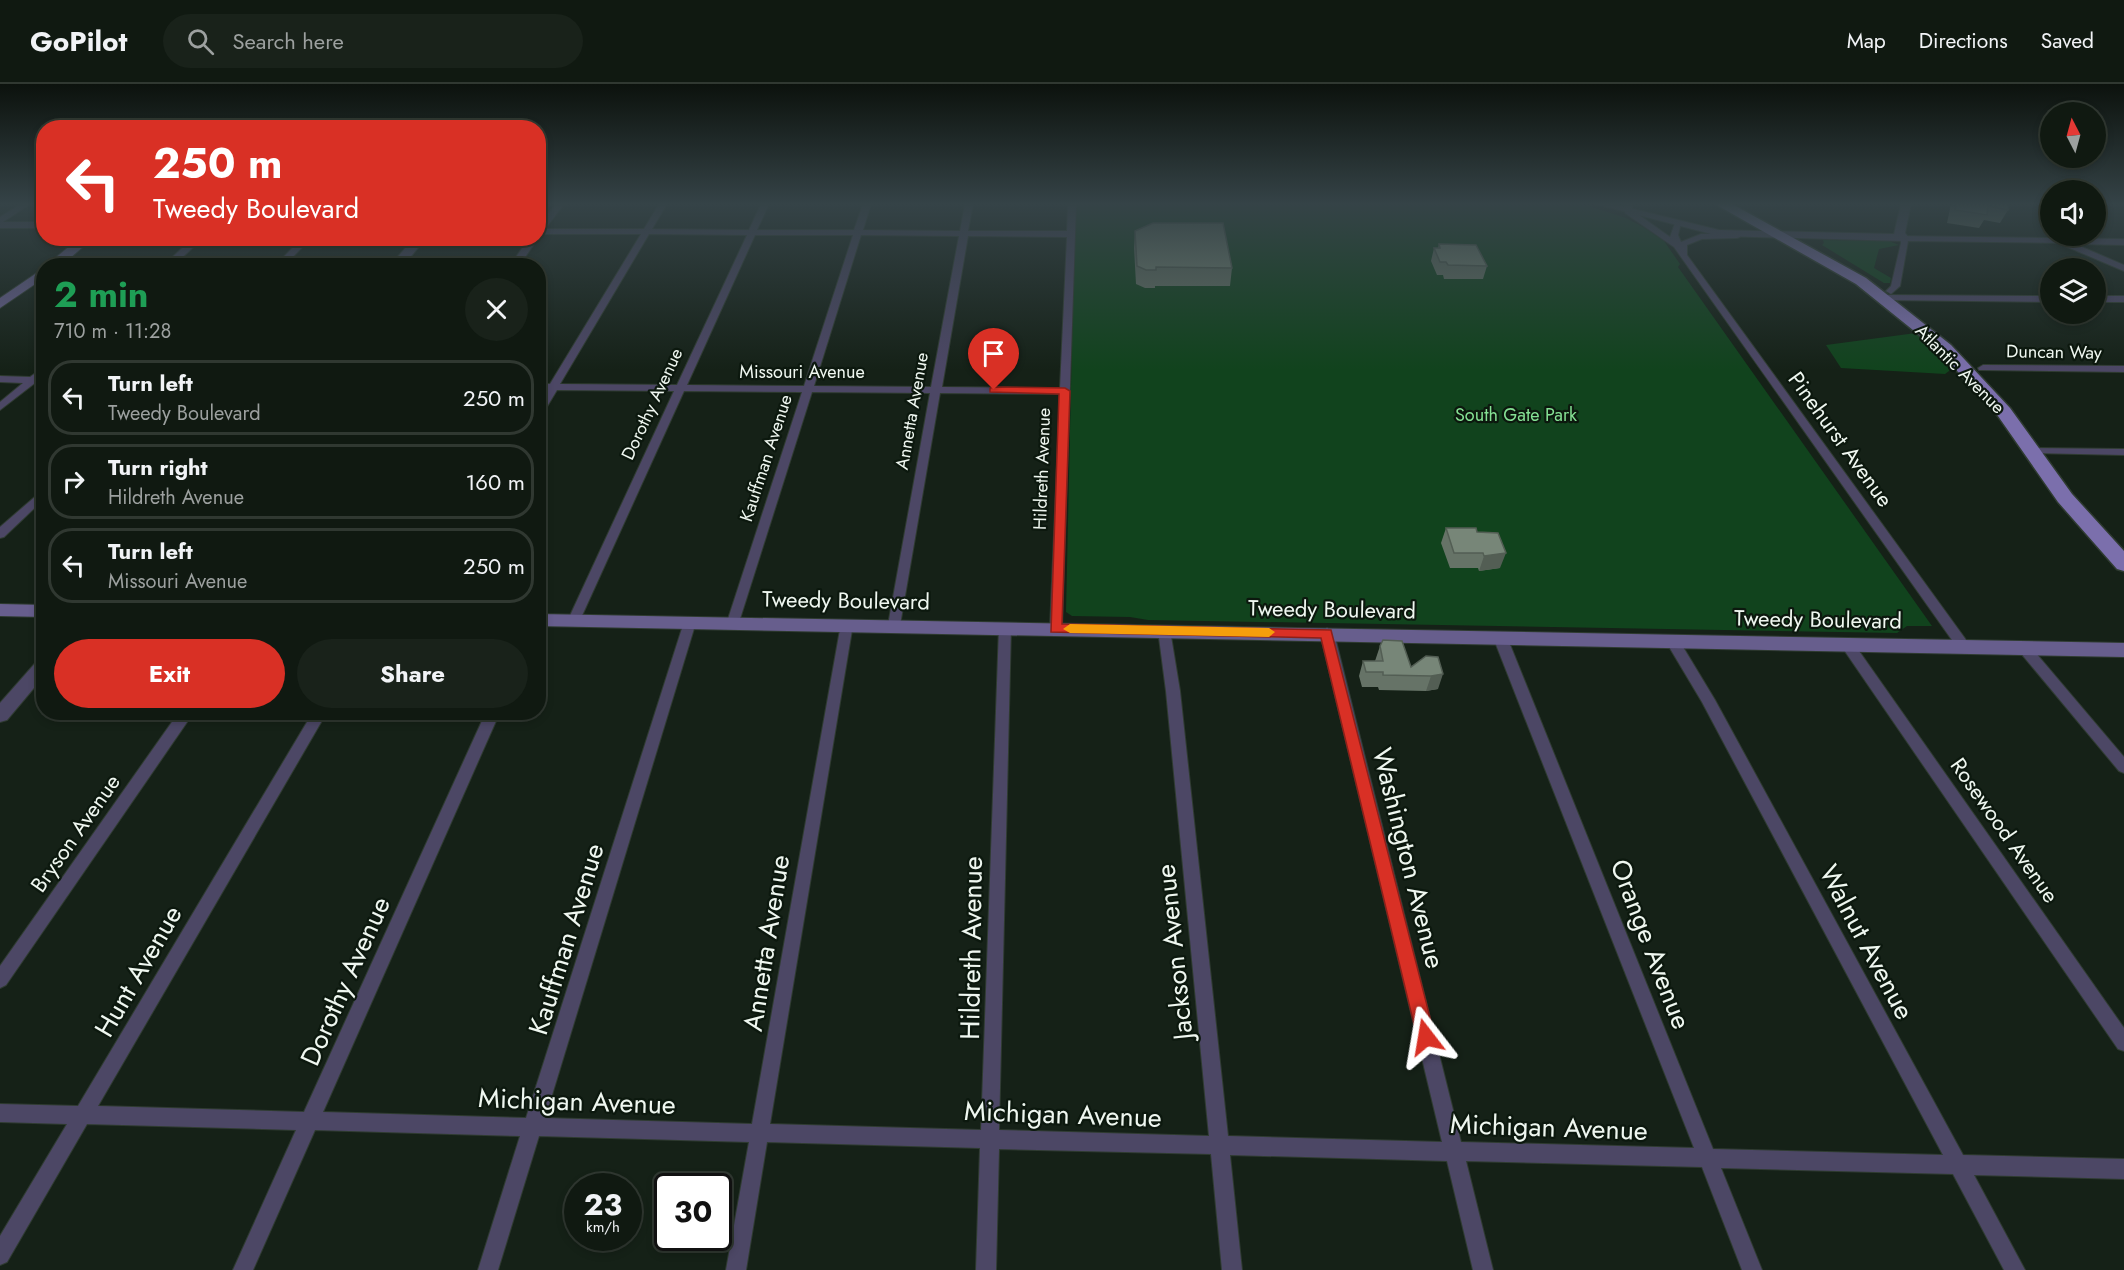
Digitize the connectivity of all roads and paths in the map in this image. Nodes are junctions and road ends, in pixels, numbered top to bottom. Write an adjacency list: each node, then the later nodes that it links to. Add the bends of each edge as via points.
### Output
1 (630, 259): 24 (street)
2 (740, 259): 25 (street, Dorothy Avenue)
3 (850, 259): 26 (street, Kauffman Avenue)
4 (959, 259): 27 (street, Annetta Avenue)
5 (1069, 259): 28 (street, Hildreth Avenue)
6 (1686, 259): 52 (street, Pinehurst Avenue)
7 (1826, 259): 12 (main road, Atlantic Avenue)
8 (1901, 259): 12 (street)
9 (2105, 259): 10 (street)
10 (2124, 268)
11 (36, 278): 16 (main road)
12 (1891, 296): 13 (street); 17 (main road, Atlantic Avenue, via 1945,333); 31 (main road, Atlantic Avenue, via 1967,370)
13 (2040, 299)
14 (2106, 299): 15 (street)
15 (2124, 299)
16 (0, 304)
17 (1983, 368): 18 (street, Duncan Way); 31 (main road, Atlantic Avenue, via 2001,387)
18 (2124, 369)
19 (36, 377): 21 (street)
20 (0, 379): 21 (street)
21 (32, 380): 22 (street); 30 (street)
22 (36, 380)
23 (546, 387): 24 (street, Missouri Avenue)
24 (554, 387): 25 (street, Missouri Avenue); 29 (street)
25 (681, 388): 26 (street, Missouri Avenue); 40 (street, Dorothy Avenue)
26 (808, 389): 27 (street, Missouri Avenue); 42 (street, Kauffman Avenue)
27 (936, 389): 28 (street, Missouri Avenue); 44 (street, Annetta Avenue)
28 (1065, 391): 46 (street, Hildreth Avenue)
29 (546, 400)
30 (0, 407)
31 (2040, 451): 32 (street); 35 (main road, Atlantic Avenue); 36 (main road, Atlantic Avenue, via 2065,498)
32 (2124, 452)
33 (36, 500): 34 (street)
34 (0, 534)
35 (2124, 545)
36 (2124, 564)
37 (0, 610): 38 (main road)
38 (36, 611)
39 (546, 620): 40 (main road, Tweedy Boulevard)
40 (574, 620): 41 (main road, Tweedy Boulevard)
41 (690, 622): 42 (main road, Tweedy Boulevard); 66 (street, Kauffman Avenue)
42 (734, 622): 43 (main road, Tweedy Boulevard)
43 (848, 624): 44 (main road, Tweedy Boulevard); 67 (street, Annetta Avenue)
44 (894, 625): 45 (main road, Tweedy Boulevard)
45 (1005, 627): 46 (main road, Tweedy Boulevard); 68 (street, Hildreth Avenue)
46 (1056, 628): 47 (main road, Tweedy Boulevard)
47 (1164, 630): 48 (main road, Tweedy Boulevard); 69 (street, Jackson Avenue)
48 (1327, 633): 49 (main road, Tweedy Boulevard); 70 (street, Washington Avenue)
49 (1500, 637): 50 (main road, Tweedy Boulevard); 71 (street, Orange Avenue)
50 (1672, 640): 51 (main road, Tweedy Boulevard); 72 (street, Walnut Avenue)
51 (1847, 644): 52 (main road, Tweedy Boulevard); 62 (street, Rosewood Avenue)
52 (1964, 647): 53 (main road, Tweedy Boulevard)
53 (2024, 648): 54 (main road, Tweedy Boulevard); 60 (street)
54 (2124, 650)
55 (36, 673): 56 (street)
56 (0, 715)
57 (181, 720): 61 (street, Bryson Avenue)
58 (315, 720): 64 (street, Hunt Avenue)
59 (489, 720): 65 (street, Dorothy Avenue)
60 (2124, 767)
61 (0, 980)
62 (2124, 1043)
63 (0, 1113): 64 (street, Michigan Avenue)
64 (83, 1115): 65 (street, Michigan Avenue); 74 (street, Hunt Avenue)
65 (310, 1121): 66 (street, Michigan Avenue); 75 (street, Dorothy Avenue)
66 (534, 1127): 67 (street, Michigan Avenue); 76 (street, Kauffman Avenue)
67 (761, 1133): 68 (street, Michigan Avenue); 77 (street, Annetta Avenue)
68 (991, 1139): 69 (street, Michigan Avenue); 78 (street, Hildreth Avenue)
69 (1219, 1145): 70 (street, Michigan Avenue); 79 (street, Jackson Avenue)
70 (1454, 1151): 71 (street, Michigan Avenue); 80 (street, Washington Avenue)
71 (1708, 1158): 72 (street, Michigan Avenue); 81 (street, Orange Avenue)
72 (1958, 1164): 73 (street, Michigan Avenue); 82 (street, Walnut Avenue)
73 (2124, 1169)
74 (0, 1254)
75 (243, 1270)
76 (488, 1270)
77 (736, 1270)
78 (986, 1270)
79 (1232, 1270)
80 (1483, 1270)
81 (1752, 1270)
82 (2015, 1270)

